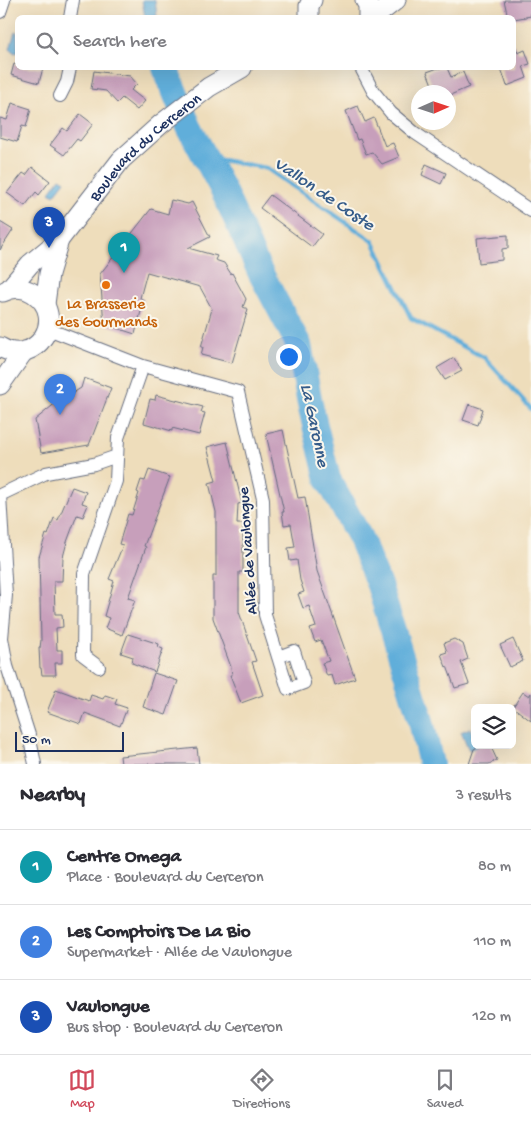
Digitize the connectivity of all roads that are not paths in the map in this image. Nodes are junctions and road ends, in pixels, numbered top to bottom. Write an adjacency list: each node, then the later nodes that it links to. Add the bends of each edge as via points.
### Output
1 (4, 0): 5 (street)
2 (73, 0): 6 (street)
3 (365, 0): 7 (main road)
4 (396, 0): 8 (main road)
5 (0, 12)
6 (70, 15)
7 (368, 15)
8 (376, 15)
9 (70, 70): 12 (street)
10 (239, 70): 14 (main road, Boulevard du Cerceron, via 161,124 121,160)
11 (361, 70): 13 (street, via 373,91 415,133)
12 (60, 96)
13 (531, 211)
14 (58, 240): 15 (main road, Boulevard du Cerceron); 16 (main road, Boulevard du Cerceron)
15 (5, 291): 16 (main road, via 30,290)
16 (45, 304): 17 (main road, Boulevard du Cerceron)
17 (48, 329): 19 (main road, via 39,344); 20 (street, Allée de Vaulongue)
18 (0, 346): 19 (main road, via 14,352)
19 (24, 351): 21 (main road)
20 (143, 366): 22 (street, via 118,438); 23 (street, Allée de Vaulongue, via 238,392 263,499 265,615)
21 (0, 384)
22 (117, 456): 24 (street, via 116,481 84,574 83,655); 25 (street, via 46,473 0,495 6,595 2,638)
23 (278, 657)
24 (99, 667)
25 (35, 764)

